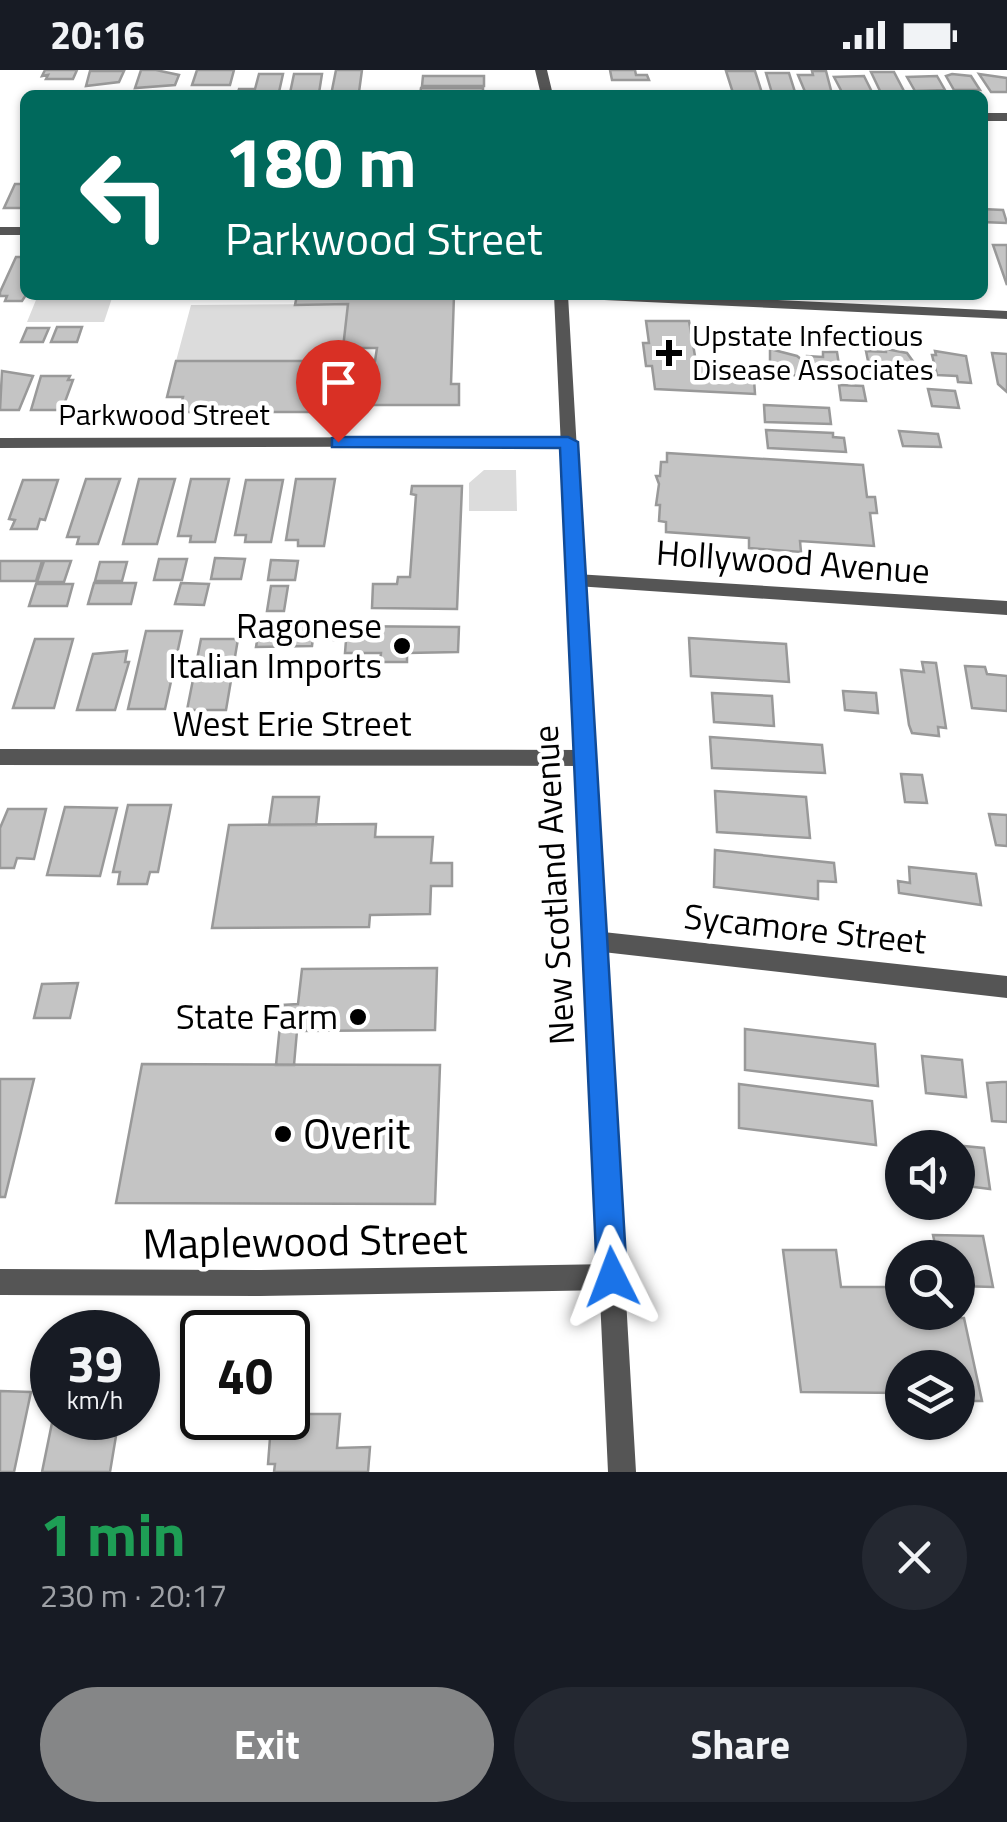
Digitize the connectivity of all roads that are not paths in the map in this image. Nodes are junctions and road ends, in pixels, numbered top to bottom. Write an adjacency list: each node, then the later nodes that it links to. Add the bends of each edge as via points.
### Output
1 (561, 300): 4 (street, New Scotland Avenue)
2 (689, 300): 3 (street)
3 (1007, 315)
4 (568, 442): 5 (street, Parkwood Street); 6 (street, New Scotland Avenue)
5 (0, 443)
6 (576, 580): 7 (street, Hollywood Avenue); 9 (street, New Scotland Avenue)
7 (1007, 608)
8 (0, 757): 9 (street, West Erie Street)
9 (585, 758): 10 (street, New Scotland Avenue)
10 (594, 941): 11 (street, Sycamore Street); 12 (street, New Scotland Avenue)
11 (1007, 987)
12 (612, 1277): 13 (street, Maplewood Street); 14 (street, New Scotland Avenue)
13 (0, 1282)
14 (622, 1472)

